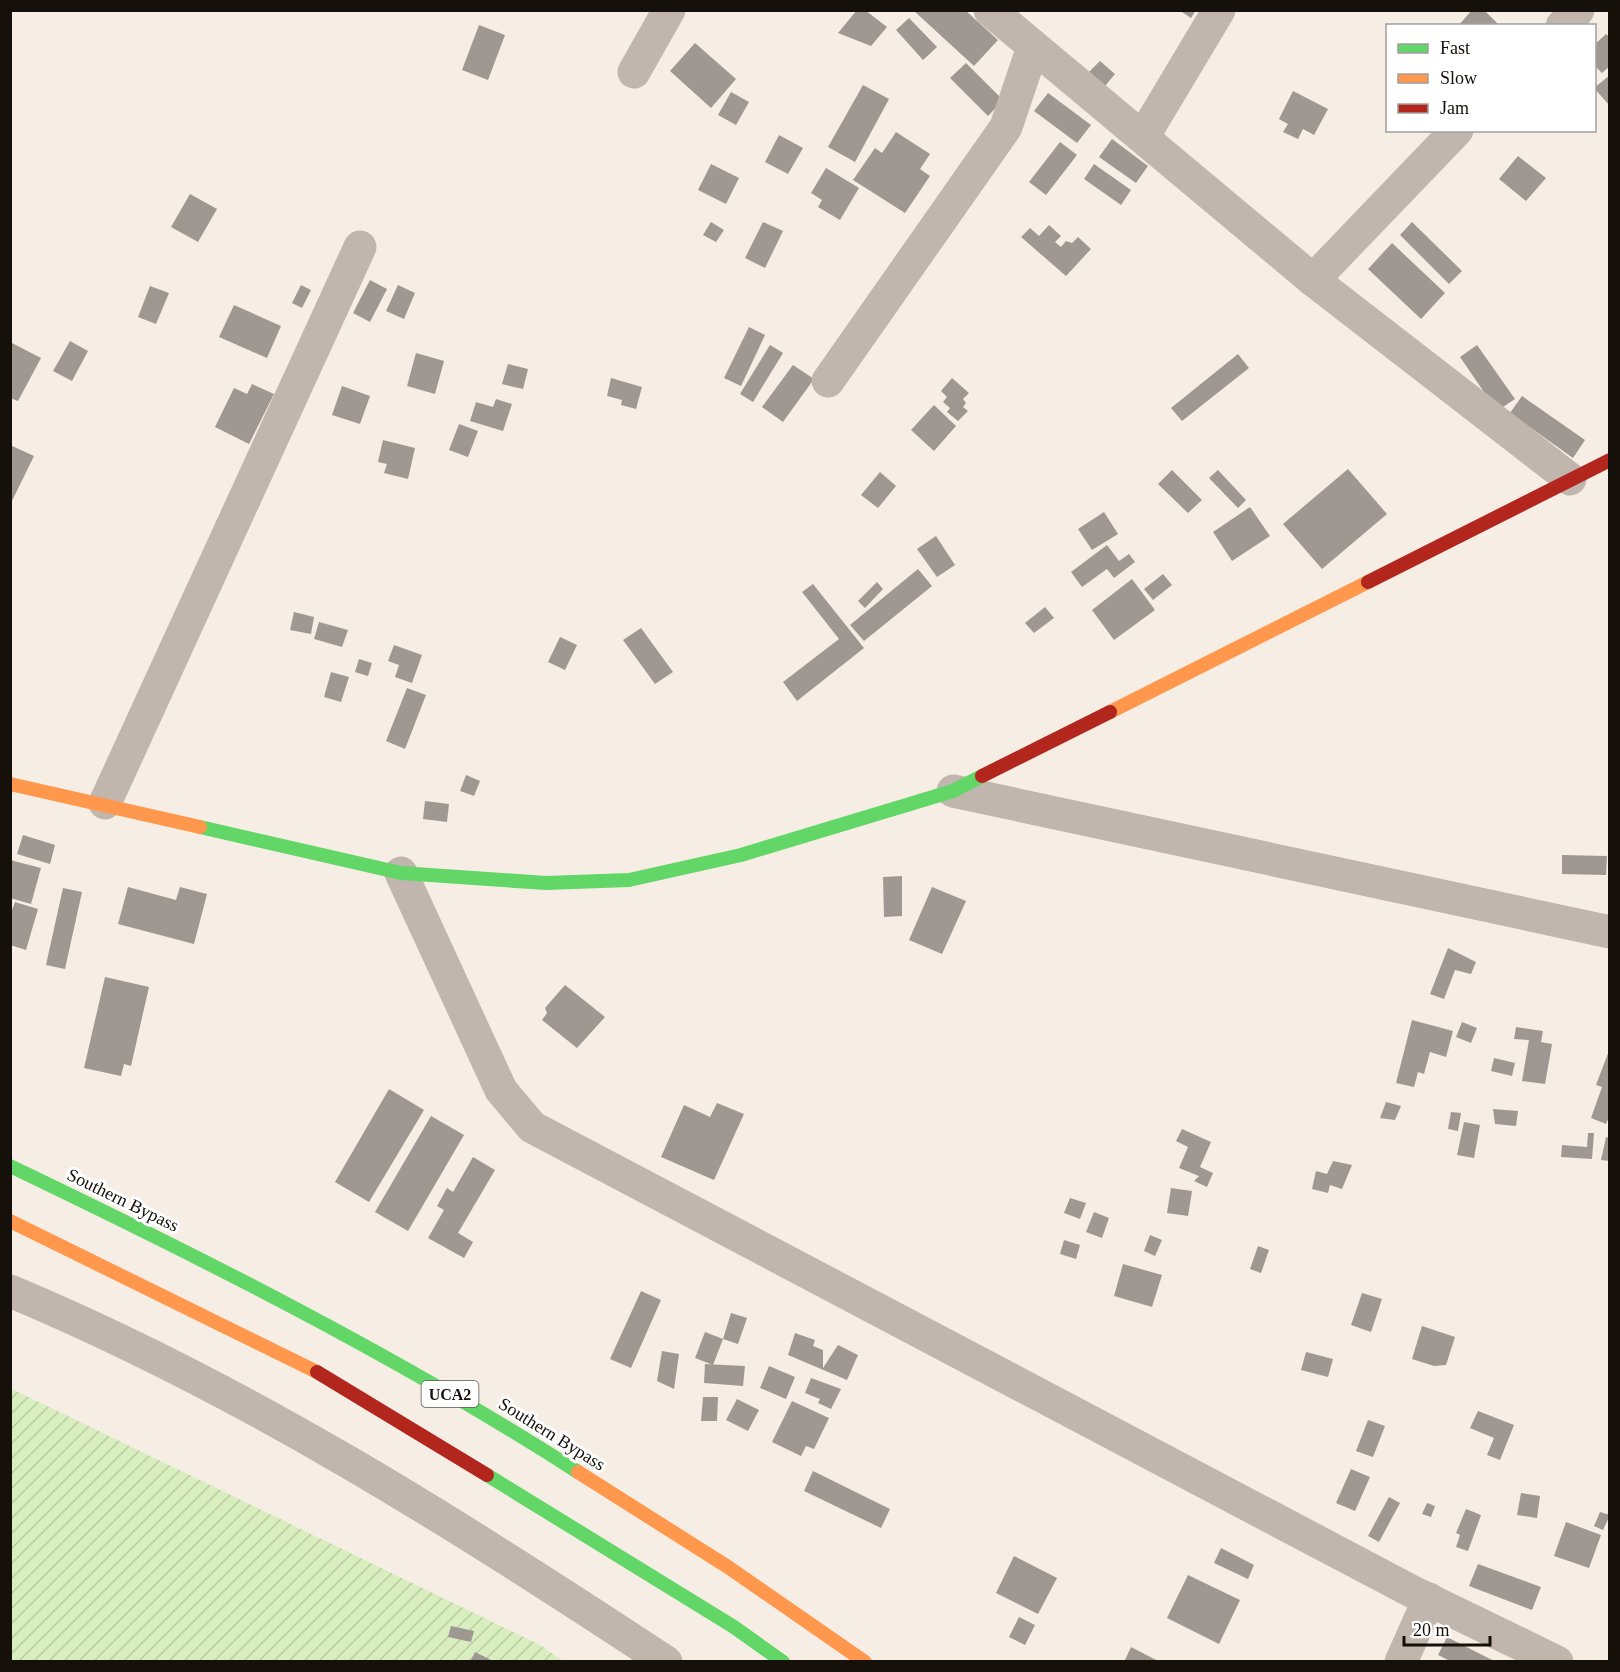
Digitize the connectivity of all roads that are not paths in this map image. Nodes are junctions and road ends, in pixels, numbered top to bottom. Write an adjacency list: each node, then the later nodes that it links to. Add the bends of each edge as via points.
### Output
1 (669, 10): 7 (street)
2 (990, 10): 6 (street)
3 (1219, 10): 9 (street)
4 (1578, 10): 5 (street)
5 (1564, 24)
6 (1033, 47): 9 (street); 12 (street, via 1006,127)
7 (634, 72)
8 (1455, 132): 11 (street)
9 (1143, 137): 11 (street)
10 (360, 247): 17 (street)
11 (1313, 280): 14 (street)
12 (828, 381)
13 (1610, 460): 14 (main road)
14 (1570, 479): 16 (main road)
15 (10, 784): 17 (main road)
16 (953, 791): 18 (main road, via 741,855 629,880 546,883); 19 (street)
17 (105, 803): 18 (main road)
18 (401, 873): 23 (street, via 501,1090 532,1127)
19 (1610, 932)
20 (10, 1166): 26 (main road, Southern Bypass / UCA2, via 183,1249 494,1418 728,1567)
21 (10, 1221): 25 (main road, UCA2, via 327,1377 734,1627)
22 (10, 1292): 24 (street, via 89,1324 368,1474 523,1568)
23 (1429, 1599): 27 (street); 28 (street)
24 (666, 1662)
25 (783, 1662)
26 (865, 1662)
27 (1401, 1662)
28 (1557, 1662)

